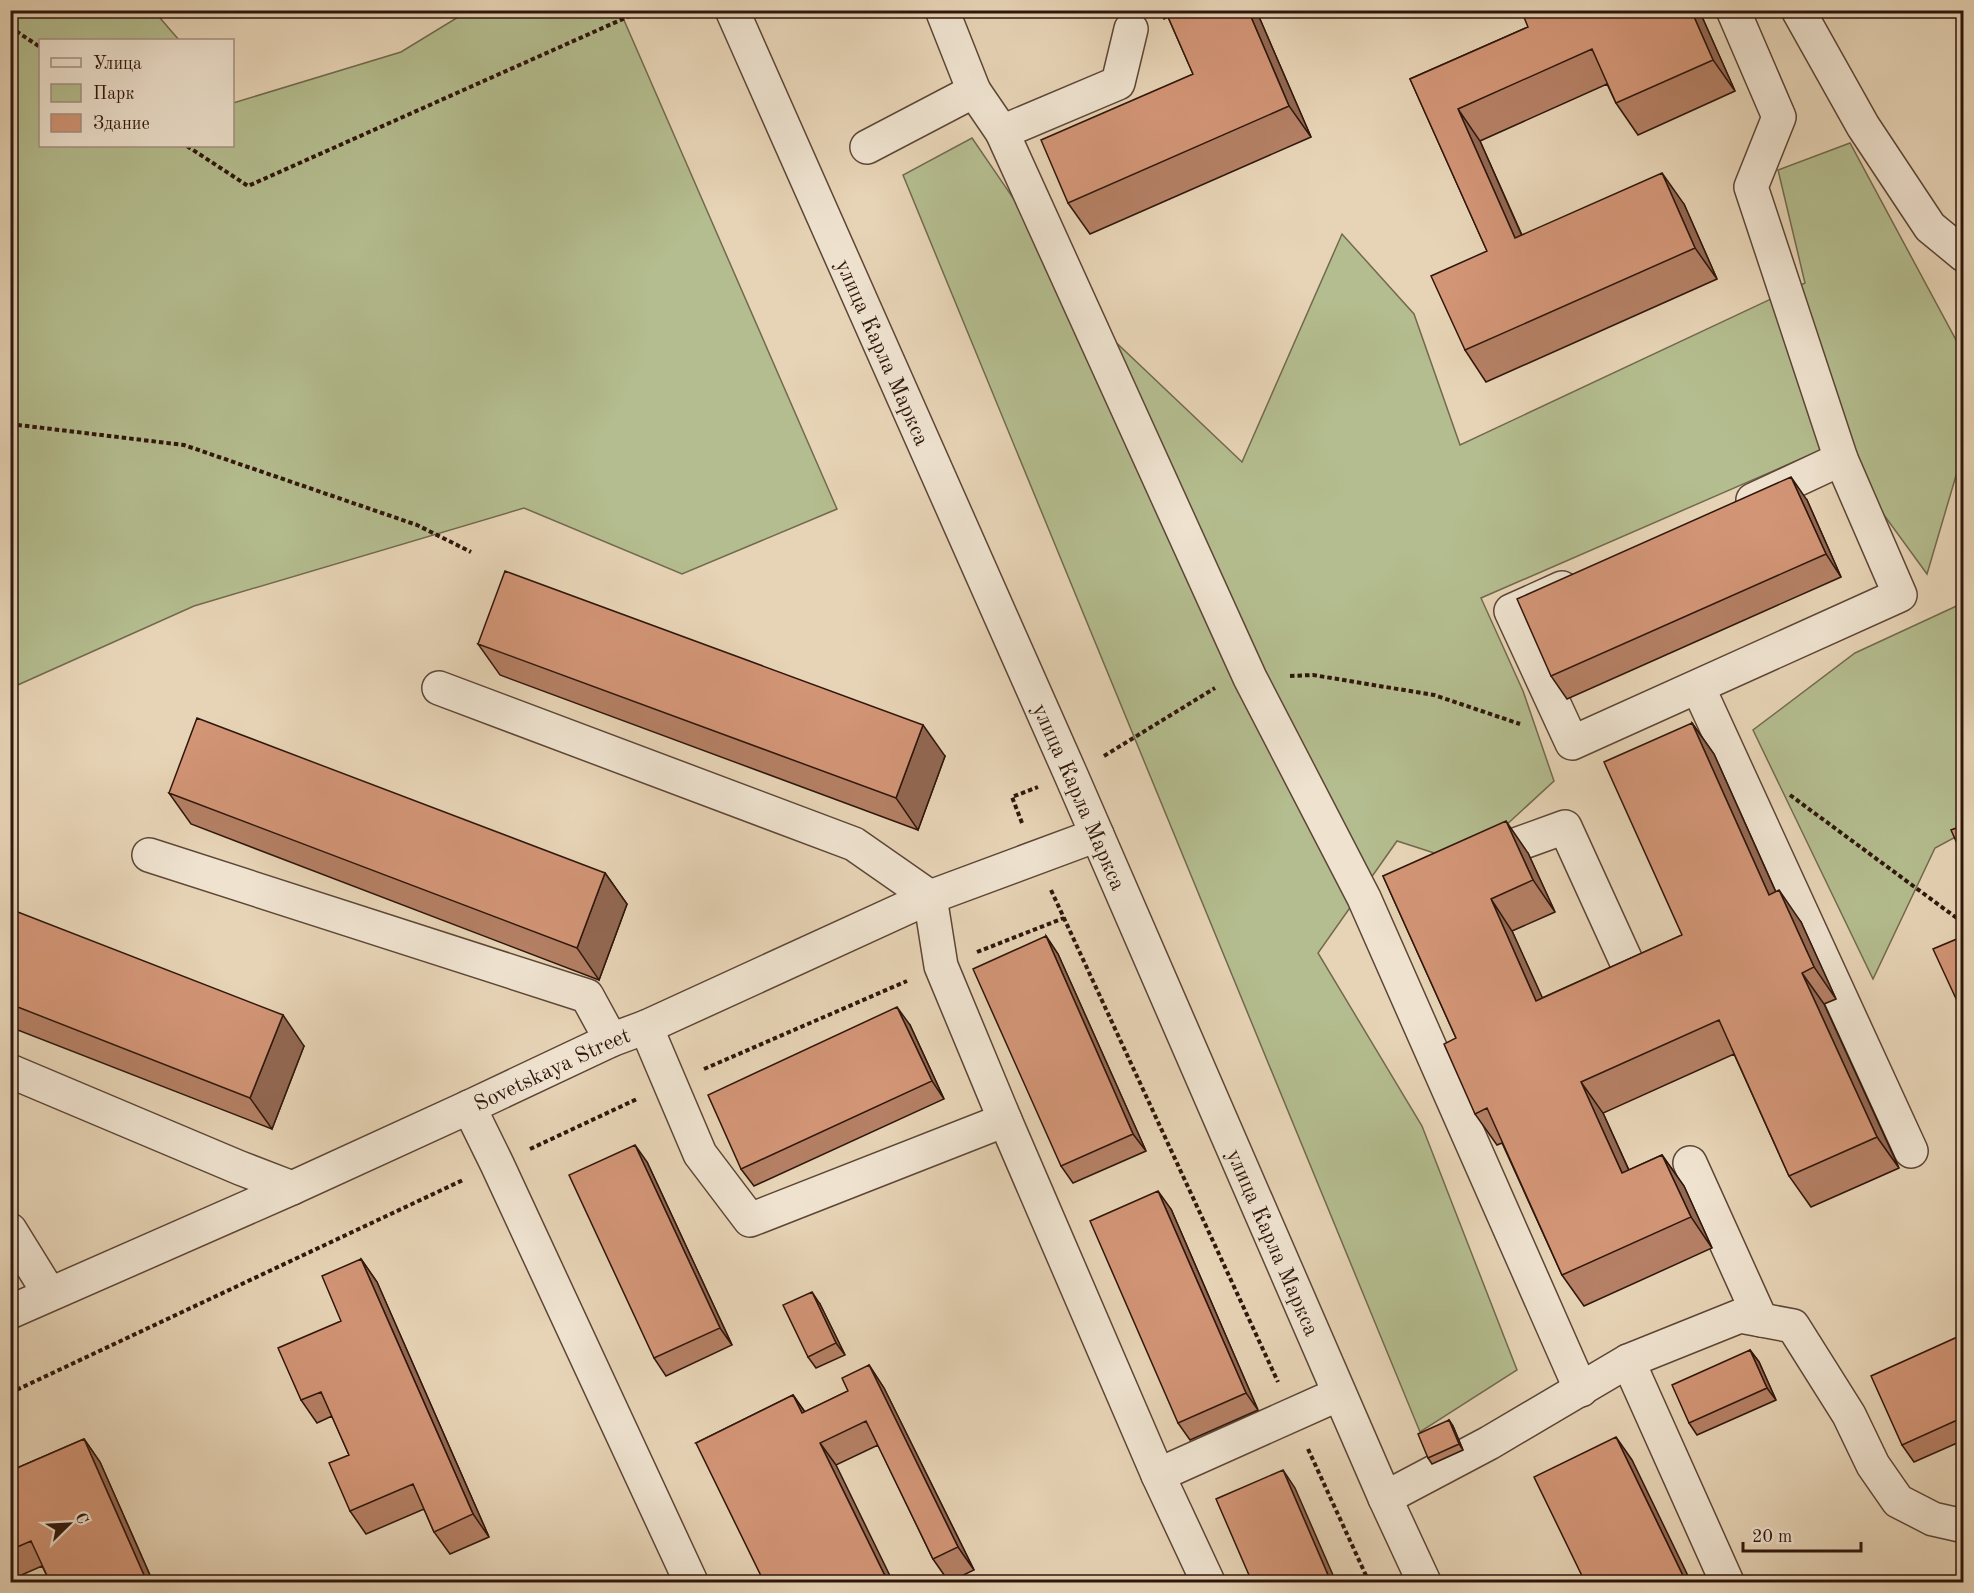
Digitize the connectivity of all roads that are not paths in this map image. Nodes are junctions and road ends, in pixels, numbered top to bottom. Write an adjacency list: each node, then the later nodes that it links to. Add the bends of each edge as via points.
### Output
1 (732, 10): 15 (street, улица Карла Маркса)
2 (942, 10): 6 (street)
3 (1733, 10): 10 (street, via 1779,117 1751,187)
4 (1798, 10): 9 (street, via 1863,126 1930,226)
5 (1131, 28): 7 (street, via 1118,83)
6 (974, 92): 7 (street); 8 (street)
7 (1002, 132): 33 (street, via 1250,678 1376,894)
8 (867, 147)
9 (1964, 255)
10 (1841, 459): 11 (street); 13 (street, via 1900,595)
11 (1724, 513)
12 (1586, 577): 13 (street, via 1511,611 1572,743)
13 (1698, 687): 25 (street)
14 (439, 688): 18 (street, via 854,844)
15 (1097, 835): 18 (street, Sovetskaya Street); 34 (street, улица Карла Маркса)
16 (149, 855): 21 (street, via 587,996)
17 (1454, 867): 19 (street, via 1565,827)
18 (930, 897): 20 (street, Sovetskaya Street); 24 (street, via 941,966)
19 (1633, 976)
20 (646, 1028): 21 (street, Sovetskaya Street); 24 (street, via 700,1154 750,1220)
21 (611, 1040): 23 (street, Sovetskaya Street)
22 (10, 1071): 27 (street)
23 (469, 1107): 27 (street, Sovetskaya Street); 38 (street)
24 (1005, 1120): 35 (street)
25 (1911, 1151)
26 (1690, 1163): 31 (street)
27 (291, 1188): 29 (street, Sovetskaya Street)
28 (10, 1230): 29 (street)
29 (49, 1293): 30 (street, Sovetskaya Street)
30 (10, 1312)
31 (1761, 1320): 32 (street, via 1740,1316); 37 (street, via 1793,1326 1898,1501 1933,1519)
32 (1628, 1361): 33 (street); 41 (street)
33 (1581, 1390): 36 (street)
34 (1339, 1394): 35 (street); 36 (street, улица Карла Маркса)
35 (1158, 1474): 39 (street)
36 (1385, 1498): 40 (street, улица Карла Маркса)
37 (1964, 1526)
38 (691, 1582)
39 (1208, 1582)
40 (1425, 1582)
41 (1727, 1582)

